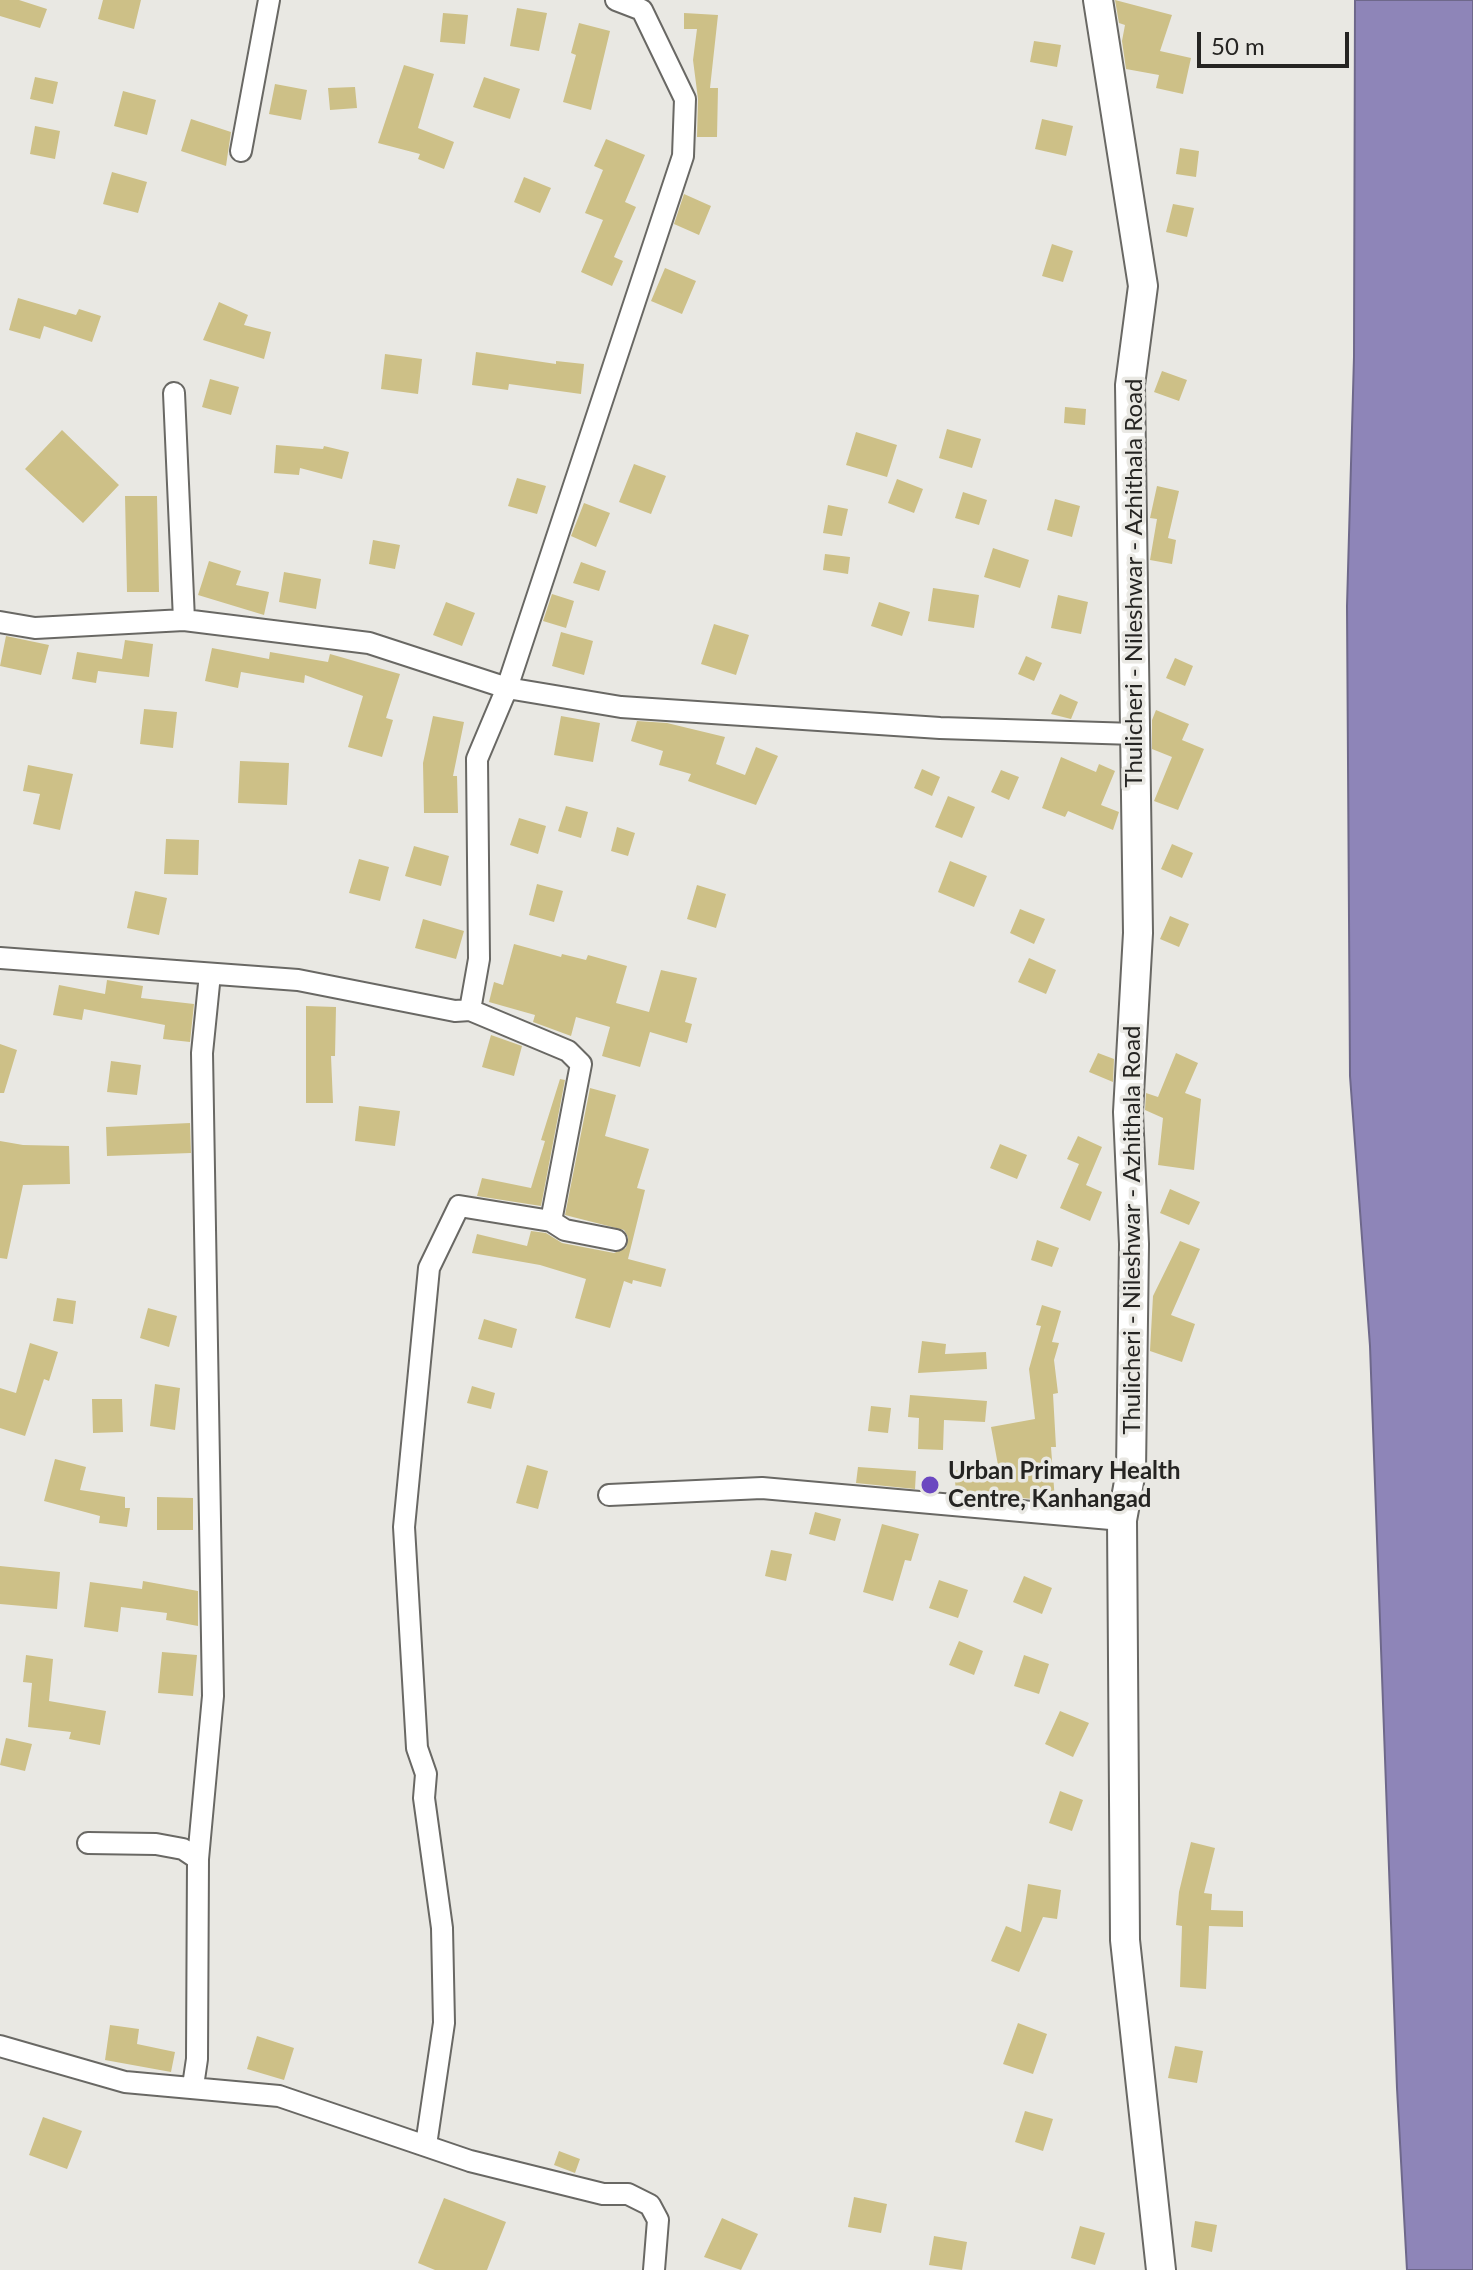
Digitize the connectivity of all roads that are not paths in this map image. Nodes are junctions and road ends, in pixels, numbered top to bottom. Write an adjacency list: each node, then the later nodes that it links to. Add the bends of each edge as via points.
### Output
1 (269, 0): 4 (street)
2 (616, 0): 8 (street, via 642,10 685,99 683,156)
3 (1098, 0): 9 (main road, Thulicheri - Nileshwar - Azhithala Road, via 1143,286 1130,385)
4 (241, 151)
5 (174, 393): 6 (street)
6 (184, 620): 7 (street, via 35,628); 8 (street, via 369,643)
7 (0, 622)
8 (507, 688): 9 (street, via 621,707 940,728); 12 (street, via 477,759 479,959)
9 (1135, 734): 16 (main road, Thulicheri - Nileshwar - Azhithala Road, via 1138,933 1128,1112 1134,1244 1132,1425)
10 (0, 958): 11 (street)
11 (210, 974): 12 (street, via 298,980); 18 (street, via 202,1053 213,1696)
12 (470, 1010): 13 (street, via 568,1051 581,1064)
13 (551, 1221): 14 (street, via 565,1230); 21 (street, via 459,1206 429,1268 404,1527 417,1748 426,1774 424,1798 442,1928 444,2023)
14 (616, 1240)
15 (609, 1495): 16 (street, via 762,1488)
16 (1122, 1520): 23 (main road, Thulicheri - Nileshwar - Azhithala Road, via 1125,1940)
17 (88, 1843): 18 (street, via 156,1844 183,1849)
18 (198, 1859): 20 (street)
19 (0, 2046): 20 (street, via 125,2082)
20 (193, 2086): 21 (street, via 279,2096)
21 (426, 2145): 22 (street, via 555,2183 628,2194 650,2205 658,2220)
22 (654, 2270)
23 (1161, 2270)

